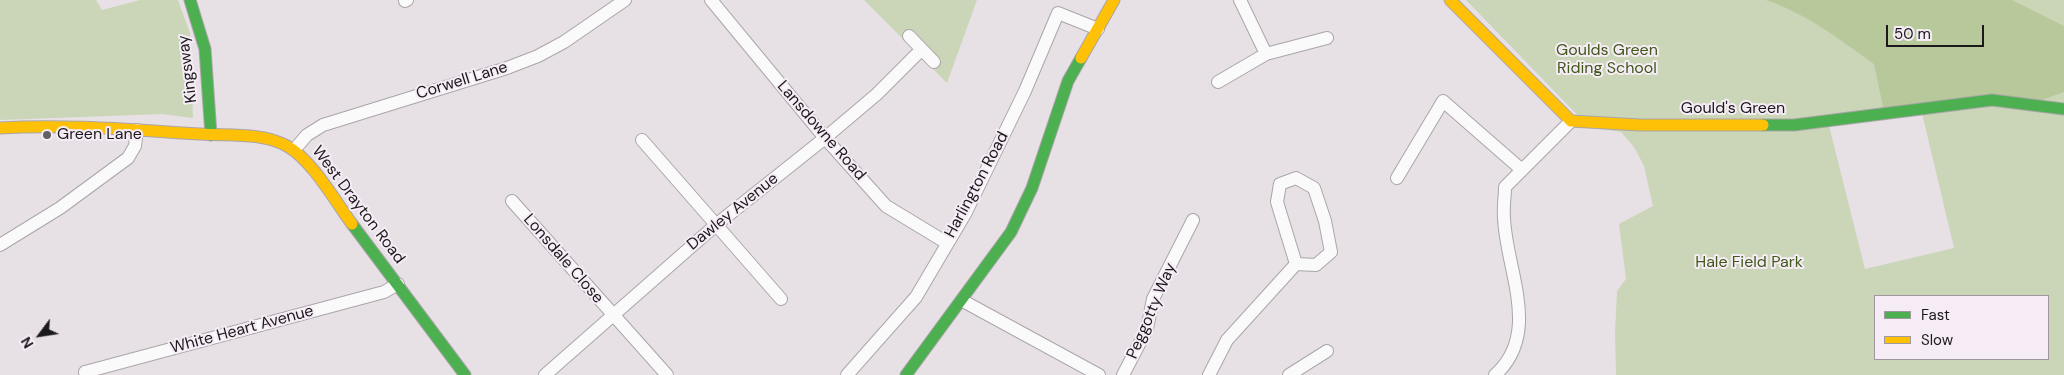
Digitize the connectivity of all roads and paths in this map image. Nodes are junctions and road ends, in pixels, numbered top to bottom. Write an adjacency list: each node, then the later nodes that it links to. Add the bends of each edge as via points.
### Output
1 (190, 0): 18 (main road, Kingsway, via 204,47)
2 (625, 0): 21 (street, Corwell Lane, via 538,56 323,125 307,135)
3 (711, 0): 19 (street, Lansdowne Road)
4 (1114, 0): 7 (main road)
5 (1240, 0): 11 (street)
6 (1450, 0): 15 (main road)
7 (1098, 28): 27 (street, Harlington Road, via 1058,13 1025,91 965,214); 32 (main road, via 1068,81 1032,188 1011,232)
8 (909, 36): 10 (street)
9 (1327, 38): 11 (street)
10 (921, 50): 12 (street); 19 (street, Dawley Avenue, via 877,94)
11 (1266, 54): 13 (street)
12 (934, 62)
13 (1218, 82)
14 (2064, 109): 15 (main road, Gould's Green, via 1992,100 1794,125)
15 (1571, 122): 22 (street)
16 (0, 128): 17 (main road, West Drayton Road)
17 (137, 130): 18 (main road, West Drayton Road); 28 (street, via 133,151 124,161 60,208)
18 (211, 135): 21 (main road, West Drayton Road, via 269,139)
19 (825, 138): 26 (street, Dawley Avenue); 27 (street, Lansdowne Road, via 886,206)
20 (642, 140): 26 (street)
21 (294, 150): 30 (main road, West Drayton Road)
22 (1522, 170): 23 (street, via 1443,101); 45 (street, via 1506,187 1504,218 1521,319 1509,363)
23 (1397, 178)
24 (512, 201): 33 (street, Lonsdale Close)
25 (1193, 220): 42 (street, Peggotty Way, via 1154,299 1148,329)
26 (717, 224): 31 (street); 33 (street, Dawley Avenue)
27 (947, 243): 39 (street, Harlington Road, via 916,297)
28 (0, 245)
29 (1296, 264): 29 (street, via 1316,265 1331,252 1314,188 1296,178 1280,184 1277,202); 43 (street, via 1227,340)
30 (398, 284): 35 (street, White Heart Avenue, via 384,292 346,303); 36 (main road, West Drayton Road)
31 (781, 299)
32 (963, 301): 40 (main road); 41 (street)
33 (613, 316): 37 (street, Dawley Avenue); 38 (street, Lonsdale Close)
34 (1327, 351): 44 (street)
35 (85, 374)
36 (464, 375)
37 (545, 375)
38 (667, 375)
39 (847, 375)
40 (906, 375)
41 (1099, 375)
42 (1123, 375)
43 (1209, 375)
44 (1289, 375)
45 (1495, 375)

